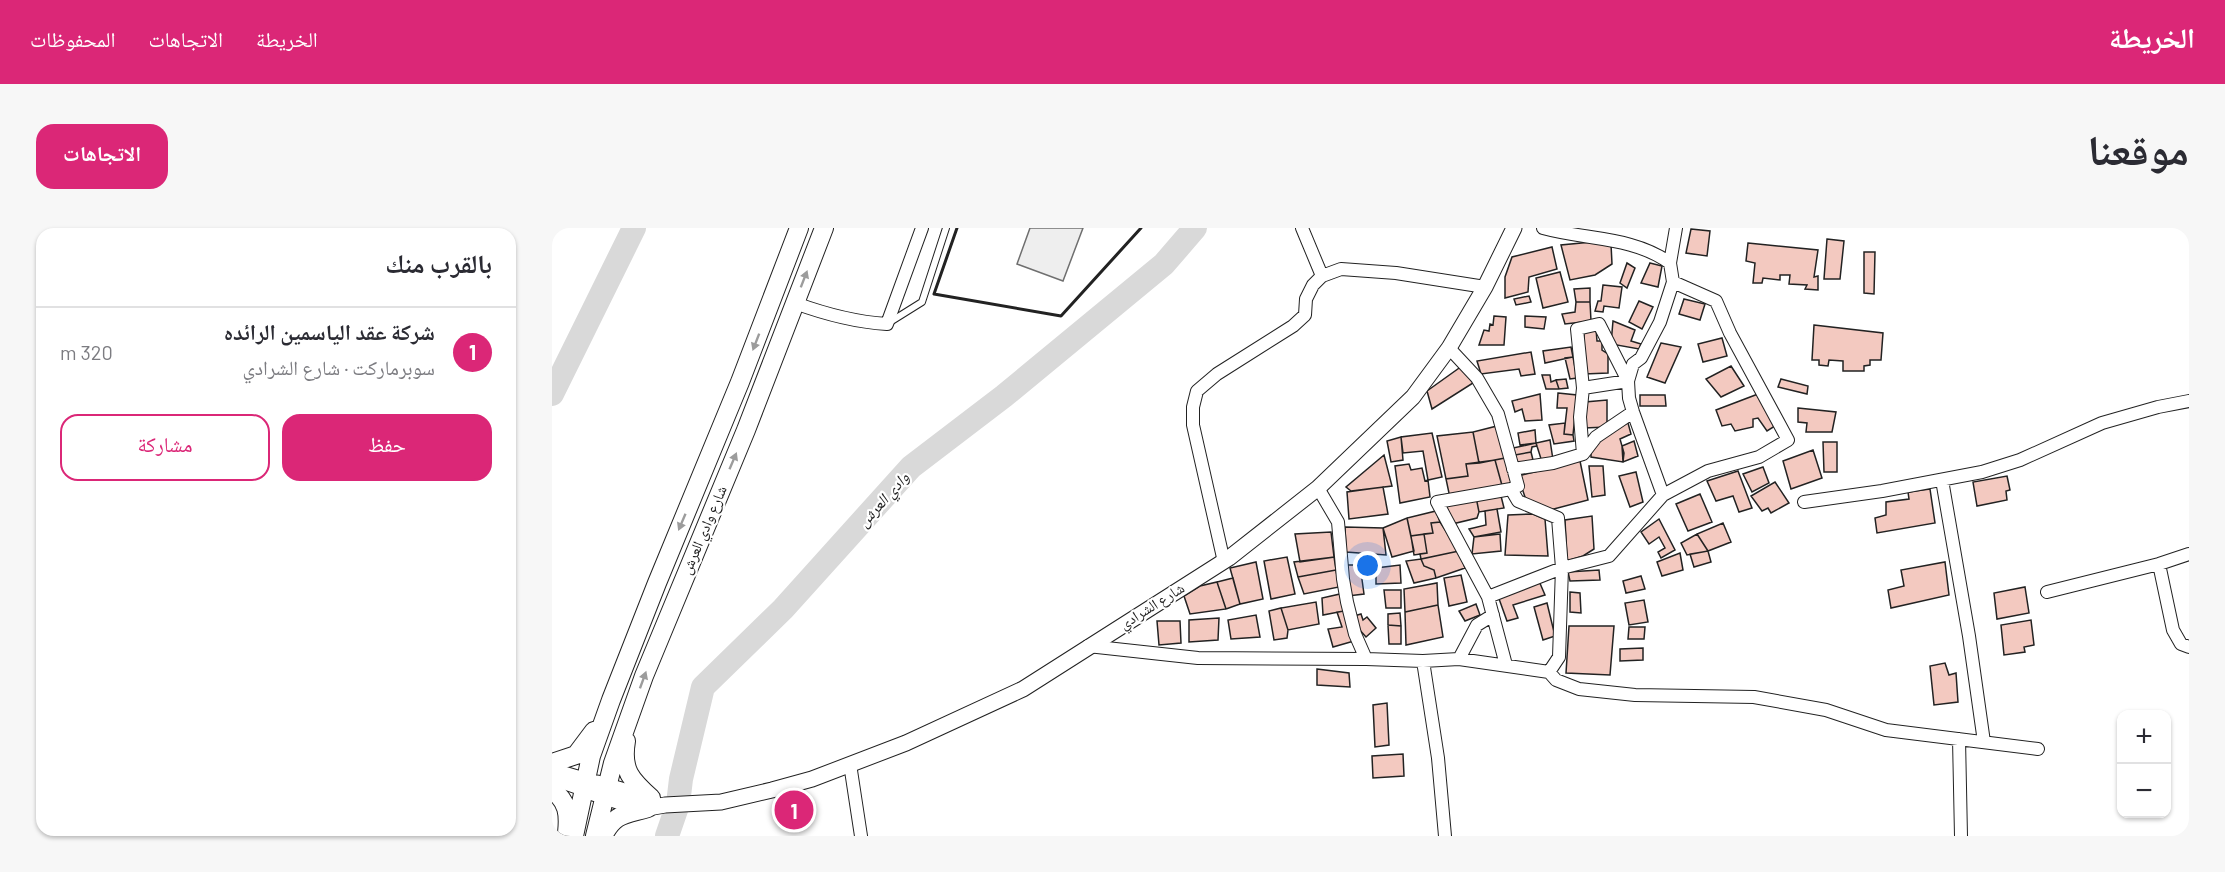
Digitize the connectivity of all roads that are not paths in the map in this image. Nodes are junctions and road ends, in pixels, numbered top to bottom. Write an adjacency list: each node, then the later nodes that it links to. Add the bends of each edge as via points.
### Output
1 (799, 228): 41 (main road, شارع وادي العرش, one-way to 41)
2 (824, 228): 13 (main road, شارع وادي العرش, one-way to 2)
3 (922, 228): 14 (street)
4 (946, 228): 14 (lane, via 922,302)
5 (1302, 228): 10 (street)
6 (1514, 228): 12 (street, شارع الشرادي)
7 (1543, 228): 9 (street, via 1613,239 1656,253)
8 (1676, 228): 9 (street)
9 (1670, 263): 11 (street)
10 (1322, 276): 12 (street, via 1341,269); 28 (street, via 1306,299 1305,315 1197,391 1193,425)
11 (1673, 282): 16 (street, via 1660,322 1641,358 1633,364); 25 (street, via 1716,302 1788,440 1759,457 1708,471)
12 (1485, 287): 15 (street, شارع الشرادي)
13 (795, 303): 14 (street, via 862,323); 42 (main road, شارع وادي العرش, one-way to 13)
14 (887, 324)
15 (1449, 348): 21 (street, via 1477,378 1498,414); 23 (street, شارع الشرادي, via 1413,397)
16 (1628, 381): 17 (street); 17 (street, via 1599,324 1577,329); 19 (street)
17 (1583, 388): 20 (street)
18 (2189, 401): 22 (street, via 2102,423 2020,460)
19 (1633, 412): 20 (street, via 1596,437); 25 (street)
20 (1583, 454): 21 (street, via 1553,464)
21 (1513, 469): 24 (street, via 1518,486)
22 (1942, 480): 26 (street); 44 (street)
23 (1318, 488): 28 (street, شارع الشرادي); 36 (street, via 1338,522 1342,579 1355,634)
24 (1511, 489): 30 (street, via 1518,501 1558,518); 32 (street, via 1437,502)
25 (1663, 495): 30 (street, via 1610,556)
26 (1804, 502)
27 (2189, 554): 29 (street)
28 (1224, 562): 34 (street, شارع الشرادي)
29 (2159, 564): 31 (street); 35 (street, via 2173,630 2181,644)
30 (1562, 568): 32 (street); 40 (street, via 1559,657)
31 (2047, 592)
32 (1488, 597): 33 (street)
33 (1493, 615): 37 (street, via 1477,625); 39 (street)
34 (1088, 646): 36 (street, via 1198,658); 47 (street, شارع الشرادي, via 1023,689 906,743)
35 (2189, 647)
36 (1366, 659): 38 (street)
37 (1459, 659): 38 (street); 39 (street)
38 (1423, 661): 59 (street)
39 (1506, 665): 40 (street)
40 (1549, 672): 43 (street, via 1556,680 1579,690 1754,697 1826,710 1886,730)
41 (607, 712): 46 (main road, via 576,755); 50 (main road, شارع وادي العرش)
42 (629, 718): 52 (main road, شارع وادي العرش); 53 (main road, via 623,755 627,769 631,780)
43 (1959, 739): 44 (street); 60 (street)
44 (1984, 742): 45 (street)
45 (2038, 749)
46 (552, 763)
47 (850, 764): 53 (street, شارع الشرادي, via 722,802); 58 (street)
48 (552, 769): 50 (street)
49 (552, 779): 50 (street)
50 (585, 785): 52 (street, شارع الشرادي); 55 (main road, شارع وادي العرش)
51 (552, 790): 54 (main road, via 567,808)
52 (606, 792): 53 (street, شارع الشرادي); 56 (main road, شارع وادي العرش)
53 (654, 804): 57 (main road, via 610,822)
54 (566, 836)
55 (574, 836)
56 (595, 836)
57 (603, 836)
58 (861, 836)
59 (1445, 836)
60 (1961, 836)

